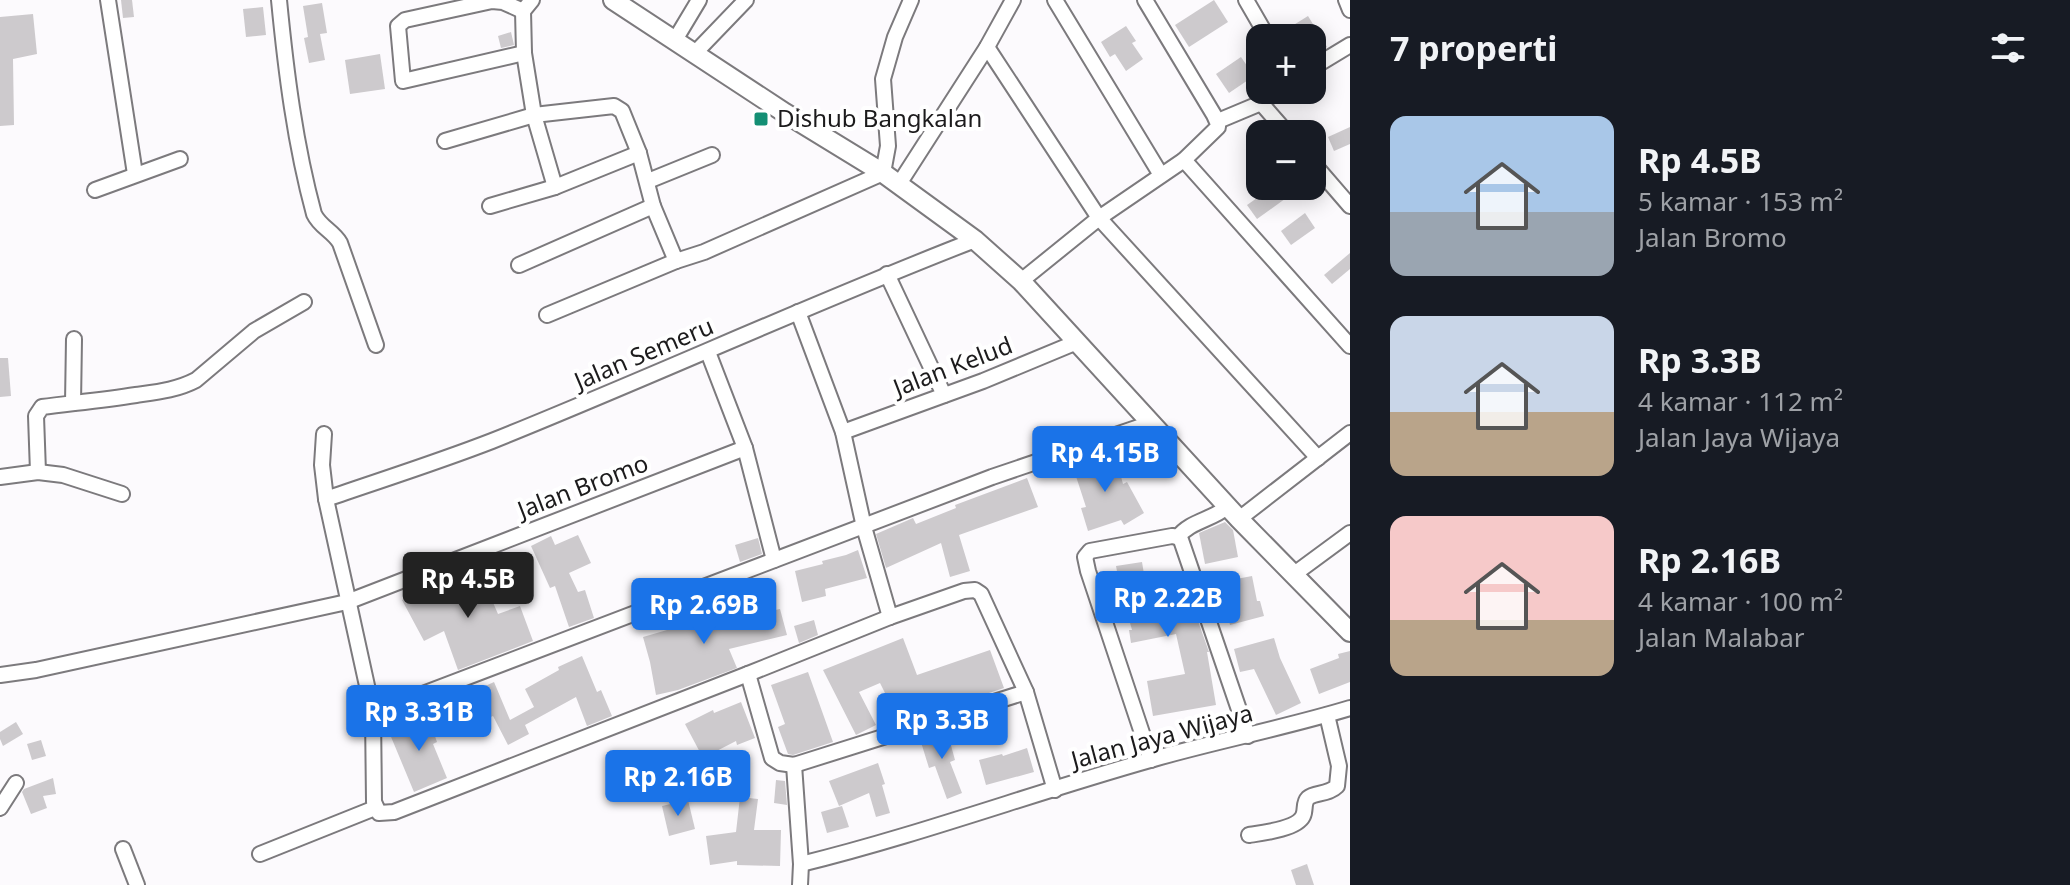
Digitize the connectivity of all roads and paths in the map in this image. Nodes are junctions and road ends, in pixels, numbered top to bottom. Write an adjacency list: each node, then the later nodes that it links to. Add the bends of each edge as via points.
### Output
1 (108, 0): 32 (street)
2 (279, 0): 53 (street, via 303,175 314,214 340,243)
3 (613, 0): 15 (main road)
4 (699, 0): 15 (street)
5 (746, 0): 19 (street)
6 (911, 0): 31 (street, via 883,79 888,146)
7 (1013, 0): 17 (street)
8 (1055, 0): 33 (street)
9 (1145, 0): 25 (street)
10 (1246, 0): 14 (street)
11 (1346, 0): 13 (street)
12 (527, 6): 18 (street); 18 (street, via 492,1 398,26 403,81)
13 (1350, 10)
14 (1260, 24)
15 (675, 40): 19 (main road)
16 (1350, 45): 20 (street)
17 (987, 47): 36 (street); 42 (street)
18 (524, 53): 23 (street)
19 (695, 53): 31 (main road)
20 (1326, 60)
21 (1259, 104): 25 (street)
22 (1262, 104): 24 (street)
23 (534, 115): 26 (street); 27 (street, via 617,107); 37 (street)
24 (1276, 120)
25 (1218, 121): 30 (street, via 1213,133)
26 (445, 141)
27 (639, 153): 35 (street); 37 (street)
28 (712, 155): 35 (street)
29 (180, 159): 32 (street)
30 (1184, 160): 33 (street); 54 (street)
31 (883, 173): 36 (main road); 44 (street)
32 (135, 174): 38 (street)
33 (1161, 175): 42 (street)
34 (1326, 178): 41 (street)
35 (648, 181): 40 (street)
36 (899, 184): 43 (main road)
37 (555, 187): 39 (street)
38 (95, 190)
39 (490, 206)
40 (653, 206): 44 (street); 45 (street)
41 (1350, 206)
42 (1099, 218): 47 (street); 63 (street)
43 (975, 240): 46 (street, Jalan Semeru); 47 (main road)
44 (676, 261): 50 (street)
45 (519, 265)
46 (887, 274): 49 (street, Jalan Semeru); 56 (street)
47 (1021, 281): 52 (main road)
48 (304, 302): 57 (street, via 254,331 186,386)
49 (798, 312): 55 (street, Jalan Semeru); 59 (street)
50 (547, 315)
51 (74, 339): 57 (street)
52 (1077, 342): 56 (street, Jalan Kelud); 58 (main road)
53 (376, 345)
54 (1350, 346)
55 (708, 352): 62 (street); 67 (street, Jalan Semeru, via 489,442)
56 (944, 395): 59 (street, Jalan Kelud)
57 (73, 403): 64 (street, via 37,412)
58 (1151, 423): 68 (main road); 69 (street)
59 (843, 432): 69 (street)
60 (1350, 433): 63 (street)
61 (324, 434): 67 (street)
62 (745, 448): 72 (street); 74 (street, Jalan Bromo)
63 (1318, 458): 68 (street)
64 (38, 472): 65 (street); 66 (street)
65 (0, 477)
66 (122, 494)
67 (326, 499): 74 (street)
68 (1233, 513): 71 (street, via 1188,527); 73 (main road)
69 (864, 527): 72 (street); 75 (street)
70 (1350, 533): 73 (street)
71 (1178, 537): 83 (street); 84 (street, via 1090,551 1085,557)
72 (774, 560): 81 (street)
73 (1293, 575): 76 (main road)
74 (347, 602): 78 (street, Jalan Bromo); 81 (street)
75 (890, 617): 77 (street); 79 (street, via 964,591 979,592)
76 (1350, 632)
77 (748, 674): 85 (street, via 772,758); 89 (street, via 394,812 379,813)
78 (0, 675)
79 (1026, 692): 85 (street); 87 (street)
80 (1350, 708): 82 (street, Jalan Jaya Wijaya)
81 (373, 713): 89 (street)
82 (1327, 715): 83 (street, Jalan Jaya Wijaya); 90 (street, via 1339,766 1337,786 1308,798 1298,822)
83 (1248, 736): 84 (street, Jalan Jaya Wijaya)
84 (1151, 760): 87 (street, Jalan Jaya Wijaya)
85 (794, 765): 93 (street)
86 (16, 783): 88 (street)
87 (1055, 790): 93 (street, Jalan Jaya Wijaya)
88 (0, 808)
89 (375, 808): 92 (street)
90 (1249, 835)
91 (123, 849): 94 (street)
92 (260, 854)
93 (801, 864): 95 (street)
94 (137, 885)
95 (800, 885)

